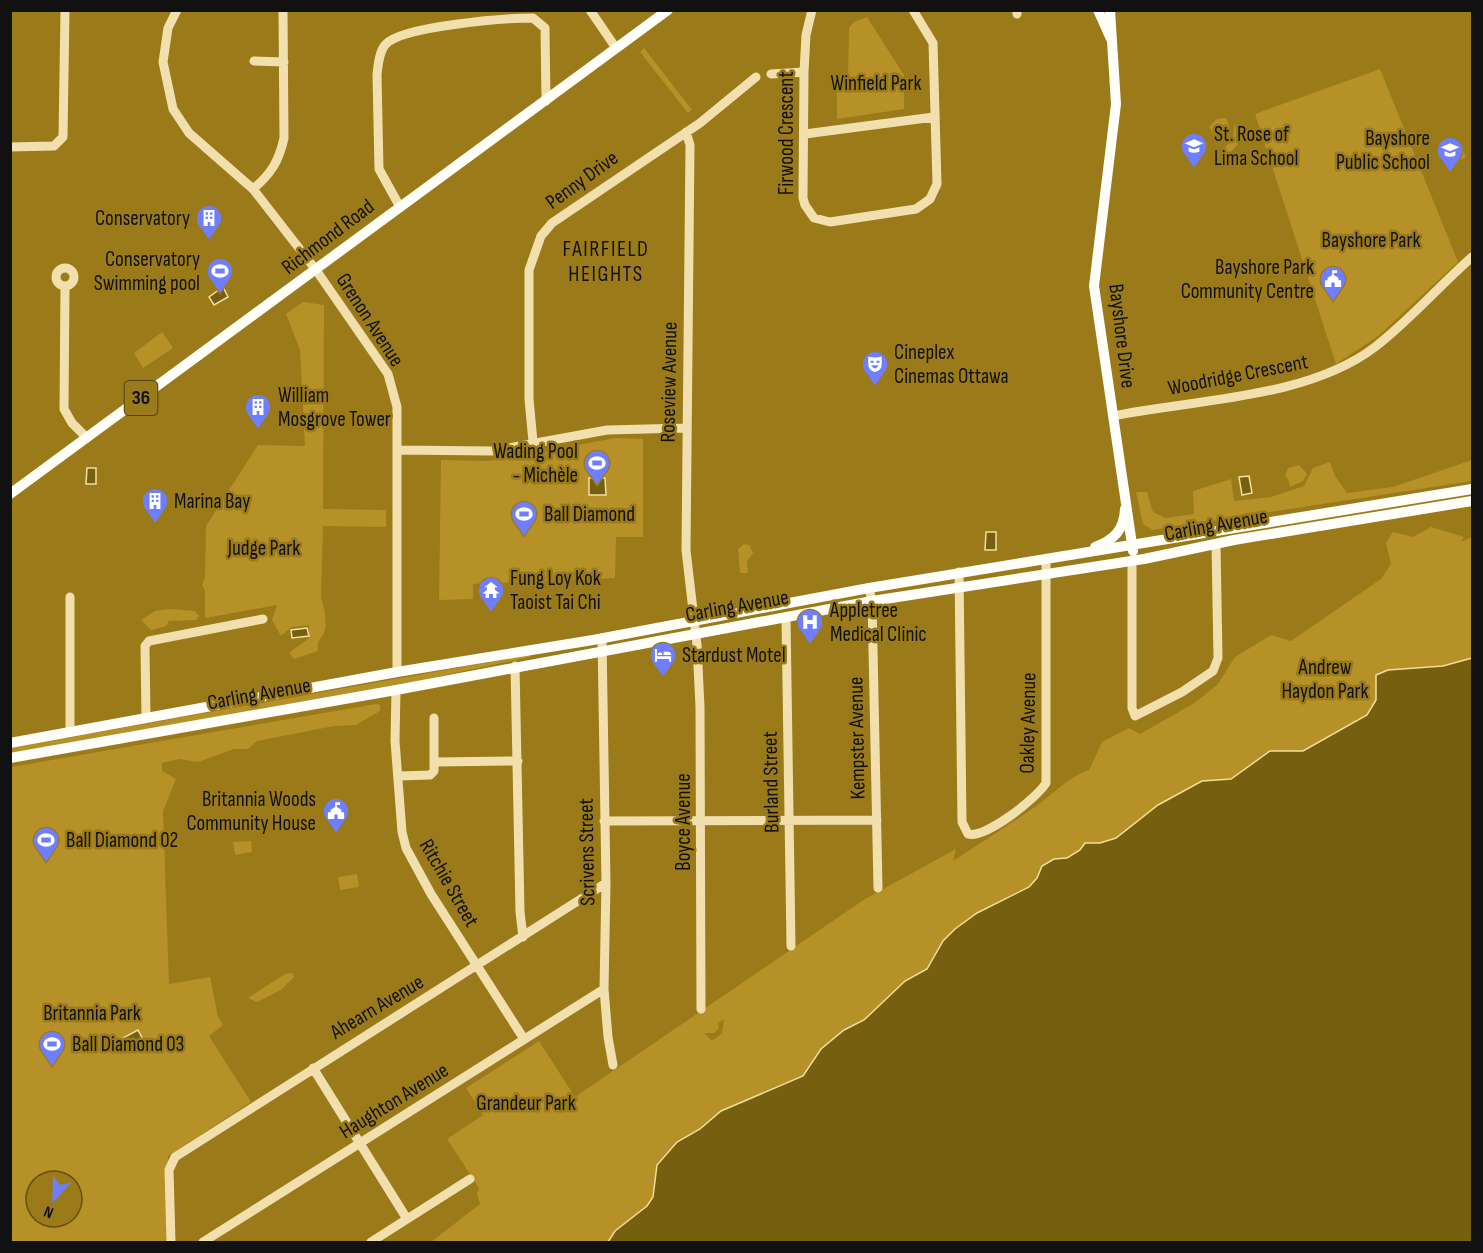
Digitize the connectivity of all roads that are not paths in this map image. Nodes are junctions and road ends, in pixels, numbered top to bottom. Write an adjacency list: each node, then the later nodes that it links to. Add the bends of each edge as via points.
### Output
1 (66, 10): 21 (street, via 64,129 59,144)
2 (177, 10): 22 (street, Grenon Avenue, via 168,28 163,62 173,108 189,133)
3 (283, 10): 13 (street)
4 (590, 10): 11 (street)
5 (668, 10): 11 (main road, Richmond Road / 36)
6 (812, 10): 14 (street, Firwood Crescent)
7 (913, 10): 18 (street, via 933,43)
8 (1110, 10): 10 (main road, Bayshore Drive)
9 (1100, 14): 10 (main road, Bayshore Drive)
10 (1113, 45): 27 (main road, Bayshore Drive, via 1116,104 1094,286)
11 (616, 48): 17 (main road, Richmond Road / 36)
12 (254, 61): 13 (street)
13 (284, 62): 22 (street, via 284,138 280,156)
14 (804, 72): 15 (street); 20 (street, Firwood Crescent)
15 (771, 74)
16 (756, 77): 19 (street, Penny Drive)
17 (546, 101): 23 (main road, Richmond Road / 36); 23 (street, via 545,28 533,18 399,35 385,44 377,75 379,168)
18 (934, 117): 20 (street); 20 (street, Firwood Crescent, via 936,184 930,199 918,207 830,222 814,219 805,205)
19 (686, 132): 28 (street, Roseview Avenue, via 690,145); 30 (street, Penny Drive, via 552,223 542,236 530,270 529,399)
20 (804, 134)
21 (10, 147)
22 (254, 189): 25 (street, Grenon Avenue)
23 (400, 207): 25 (main road, Richmond Road / 36)
24 (1473, 257): 27 (street, Woodridge Crescent, via 1375,347 1335,371 1294,385)
25 (316, 270): 29 (main road, Richmond Road / 36); 31 (street, Grenon Avenue, via 388,374 397,404)
26 (65, 286): 29 (street, via 64,409)
27 (1113, 416): 32 (main road, Bayshore Drive)
28 (686, 428): 30 (street, via 633,427); 51 (street, Roseview Avenue, via 686,550)
29 (87, 438): 34 (main road, Richmond Road / 36)
30 (533, 442): 31 (street, via 492,451)
31 (398, 450): 56 (street, Grenon Avenue)
32 (1124, 484): 39 (main road, Bayshore Drive); 40 (main road, via 1125,512 1118,533 1104,544)
33 (1473, 489): 36 (main road, Carling Avenue)
34 (10, 494)
35 (1473, 501): 37 (main road, Carling Avenue)
36 (1259, 523): 37 (main road); 39 (main road, Carling Avenue)
37 (1259, 536): 38 (main road, Carling Avenue)
38 (1216, 544): 42 (main road, Carling Avenue); 42 (street, via 1218,658 1213,671 1135,716)
39 (1133, 545): 40 (main road, Carling Avenue); 42 (main road, Bayshore Drive)
40 (1074, 555): 41 (main road, Carling Avenue)
41 (1046, 560): 43 (main road, Carling Avenue); 44 (street, Oakley Avenue)
42 (1132, 560): 44 (main road, Carling Avenue)
43 (959, 572): 45 (street); 46 (main road, Carling Avenue)
44 (1047, 573): 45 (main road, Carling Avenue); 45 (street, Oakley Avenue, via 1046,783 1035,797 973,835 963,828)
45 (960, 587): 48 (main road, Carling Avenue)
46 (869, 588): 48 (street, Kempster Avenue); 51 (main road, Carling Avenue)
47 (70, 597): 60 (street)
48 (872, 601): 49 (main road, Carling Avenue); 68 (street, Kempster Avenue)
49 (786, 617): 52 (main road, Carling Avenue); 67 (street, Burland Street)
50 (263, 619): 58 (street, via 149,640 145,646)
51 (692, 619): 52 (street, Roseview Avenue); 53 (main road, Carling Avenue)
52 (695, 634): 54 (main road, Carling Avenue); 66 (street, Boyce Avenue)
53 (602, 638): 54 (street, Scrivens Street); 56 (main road, Carling Avenue)
54 (604, 651): 55 (main road, Carling Avenue); 69 (street, Scrivens Street)
55 (515, 666): 57 (main road, Carling Avenue); 63 (street)
56 (397, 672): 58 (main road, Carling Avenue)
57 (396, 690): 62 (main road, Carling Avenue); 65 (street, Ritchie Street)
58 (146, 718): 60 (main road, Carling Avenue)
59 (434, 718): 64 (street)
60 (70, 732): 61 (main road, Carling Avenue)
61 (10, 743)
62 (10, 758)
63 (518, 761): 64 (street); 72 (street)
64 (436, 762): 65 (street, via 430,775)
65 (398, 776): 74 (street, Ritchie Street, via 402,832 412,863)
66 (701, 819): 67 (street); 69 (street); 76 (street, Boyce Avenue)
67 (790, 820): 68 (street); 73 (street, Burland Street)
68 (877, 820): 71 (street, Kempster Avenue)
69 (604, 821): 70 (street, Scrivens Street)
70 (606, 883): 72 (street, Ahearn Avenue); 75 (street, Scrivens Street)
71 (878, 888)
72 (523, 938): 74 (street, Ahearn Avenue)
73 (791, 946)
74 (478, 966): 77 (street, Ritchie Street); 79 (street, Ahearn Avenue)
75 (604, 989): 77 (street, Haughton Avenue); 78 (street, Scrivens Street)
76 (701, 1009)
77 (524, 1039): 80 (street, Haughton Avenue)
78 (614, 1065)
79 (313, 1068): 80 (street); 83 (street, Ahearn Avenue, via 175,1157 170,1166)
80 (360, 1144): 82 (street); 84 (street, Haughton Avenue)
81 (470, 1179): 82 (street)
82 (407, 1219): 85 (street)
83 (171, 1242)
84 (202, 1242)
85 (371, 1242)

